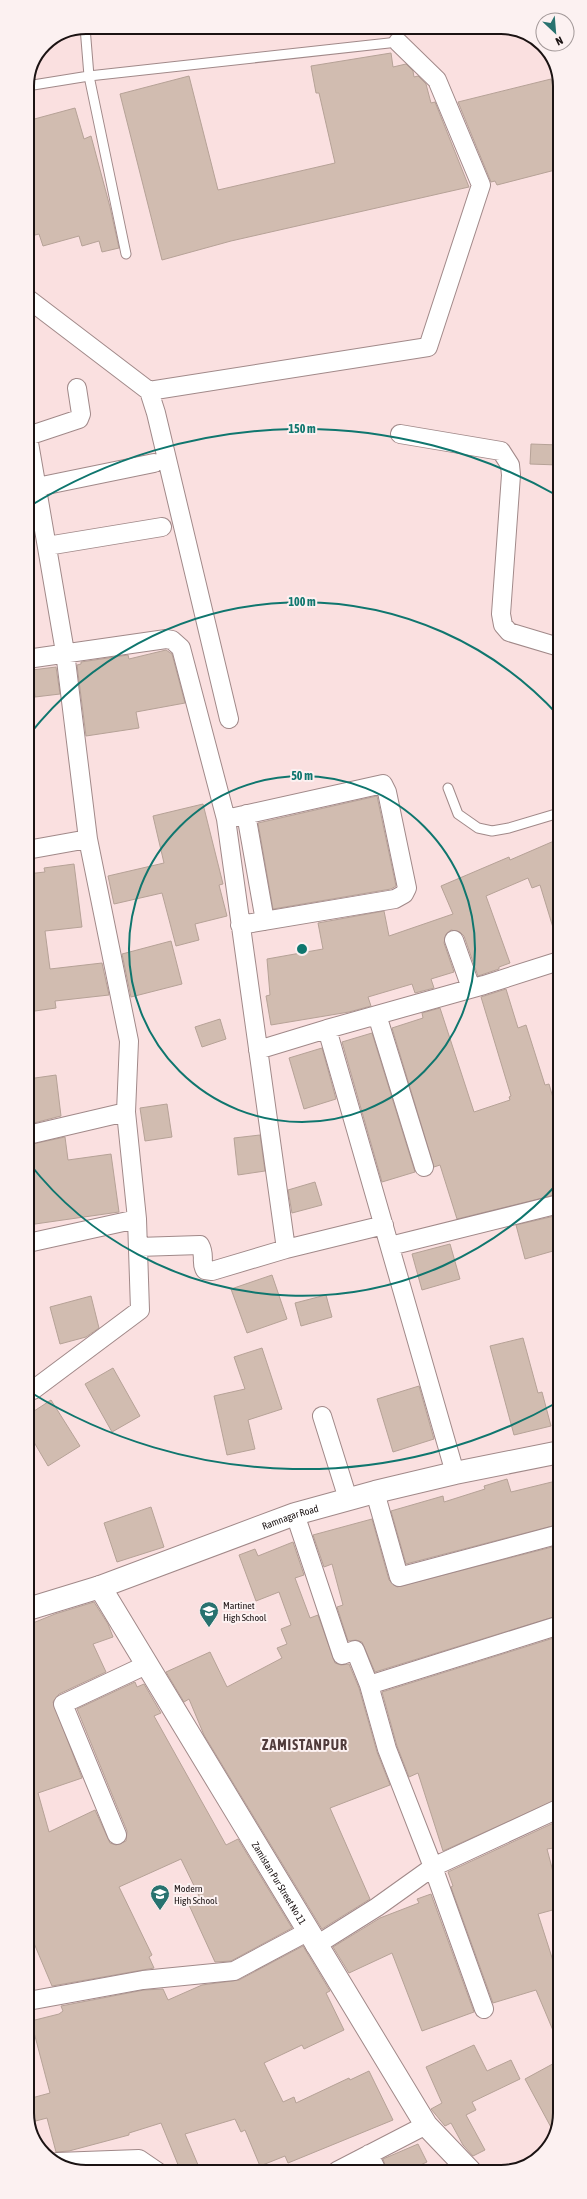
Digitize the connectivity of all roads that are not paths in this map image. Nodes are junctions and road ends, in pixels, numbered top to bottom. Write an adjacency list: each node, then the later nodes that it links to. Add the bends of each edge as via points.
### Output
1 (86, 34): 3 (lane)
2 (398, 42): 3 (lane); 8 (street, via 437,80 481,185 428,347)
3 (89, 76): 4 (lane); 5 (lane)
4 (34, 85)
5 (126, 254)
6 (34, 303): 8 (street)
7 (77, 388): 9 (street, via 79,419)
8 (149, 391): 20 (street)
9 (34, 431)
10 (400, 434): 17 (street, via 501,451 510,465 512,475 501,614 503,625 509,632)
11 (154, 463): 13 (street)
12 (34, 469): 13 (street)
13 (37, 487): 14 (street)
14 (34, 514): 16 (street)
15 (162, 527): 16 (street)
16 (47, 546): 18 (street)
17 (553, 645)
18 (65, 652): 19 (street); 24 (street, via 166,639 177,644 183,654); 25 (street)
19 (34, 658)
20 (229, 719)
21 (448, 788): 23 (lane, via 458,814 478,828 492,831)
22 (246, 814): 24 (street); 27 (street); 27 (street, via 383,784 387,792 407,888 404,894 395,899)
23 (553, 815)
24 (226, 819): 28 (street)
25 (88, 840): 26 (street); 35 (street, via 129,1041)
26 (34, 849)
27 (265, 921): 28 (street)
28 (240, 924): 34 (street)
29 (454, 940): 31 (street)
30 (553, 963): 31 (street)
31 (471, 988): 32 (street)
32 (376, 1015): 33 (street); 37 (street)
33 (327, 1029): 34 (street); 40 (street)
34 (258, 1050): 44 (street)
35 (126, 1112): 36 (street); 39 (street)
36 (34, 1134)
37 (424, 1168)
38 (553, 1206): 42 (street)
39 (136, 1219): 41 (street); 43 (street)
40 (384, 1225): 42 (street); 44 (street)
41 (34, 1242)
42 (390, 1246): 48 (street)
43 (138, 1247): 44 (street, via 200,1245 204,1254 202,1266 205,1270 212,1271); 45 (street, via 140,1310)
44 (286, 1249)
45 (34, 1389)
46 (322, 1416): 50 (street)
47 (553, 1453): 48 (street, Ramnagar Road)
48 (455, 1473): 49 (street, Ramnagar Road)
49 (375, 1492): 50 (street, Ramnagar Road); 52 (street, via 399,1577)
50 (348, 1499): 51 (street, Ramnagar Road)
51 (295, 1514): 53 (street, Ramnagar Road); 57 (street, via 342,1655 355,1650)
52 (553, 1536)
53 (100, 1587): 54 (street, Ramnagar Road); 56 (street, Zamistan Pur Street No 11)
54 (34, 1607)
55 (553, 1627): 57 (street)
56 (146, 1665): 59 (street, via 63,1704); 61 (street, Zamistan Pur Street No 11)
57 (369, 1685): 60 (street, via 387,1749)
58 (553, 1811): 60 (street)
59 (117, 1835)
60 (433, 1867): 61 (street, via 377,1907); 63 (street)
61 (311, 1939): 62 (street, via 234,1971 143,1980); 64 (street, Zamistan Pur Street No 11)
62 (34, 1999)
63 (484, 2009)
64 (426, 2125): 65 (street); 70 (street, Zamistan Pur Street No 11)
65 (368, 2154): 68 (street); 69 (street)
66 (68, 2162): 67 (street, via 139,2159)
67 (148, 2165)
68 (348, 2165)
69 (373, 2165)
70 (464, 2165)

